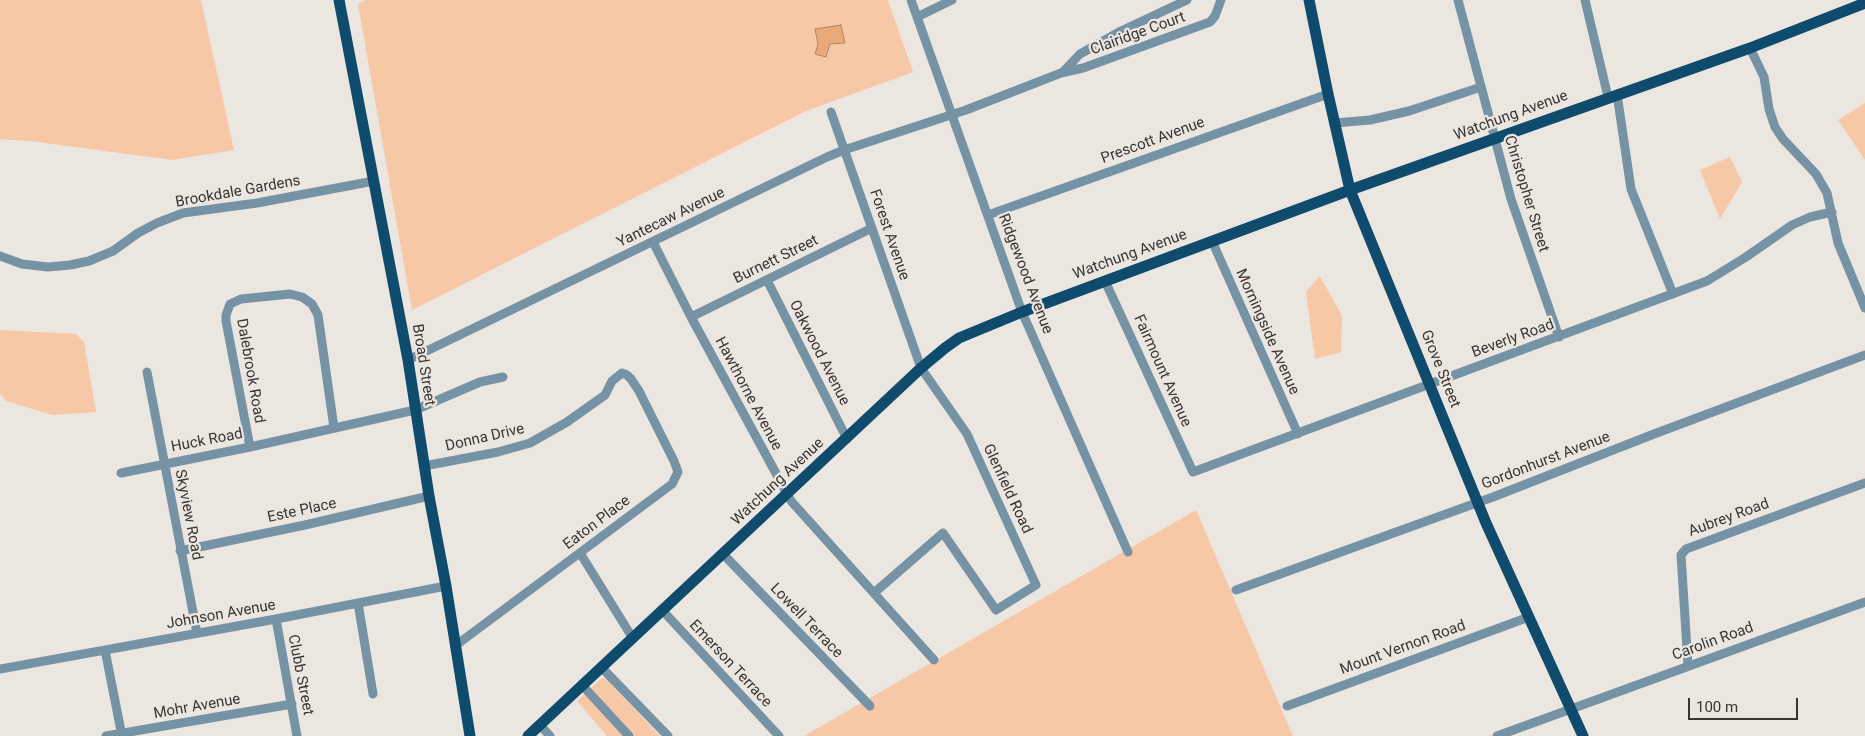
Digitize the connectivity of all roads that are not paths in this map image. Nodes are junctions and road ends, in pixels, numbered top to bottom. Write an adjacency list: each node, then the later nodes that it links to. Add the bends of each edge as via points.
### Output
1 (339, 0): 23 (main road, Broad Street)
2 (912, 0): 12 (street, Ridgewood Avenue)
3 (952, 0): 12 (street)
4 (1186, 0): 14 (street, Clairidge Court, via 1080,54)
5 (1214, 0): 11 (street)
6 (1221, 0): 11 (street, Clairidge Court)
7 (1309, 0): 16 (main road, Grove Street)
8 (1458, 0): 15 (street, Christopher Street)
9 (1585, 0): 17 (street)
10 (1865, 3): 13 (main road, Watchung Avenue)
11 (1217, 10): 14 (street, Clairidge Court, via 1210,22)
12 (918, 17): 19 (street, Ridgewood Avenue)
13 (1750, 48): 17 (main road, Watchung Avenue); 25 (street, via 1764,77 1776,127 1816,174 1827,193)
14 (1061, 73): 19 (street, Clairidge Court)
15 (1481, 87): 20 (street, via 1409,111); 21 (street, Christopher Street)
16 (1328, 94): 20 (main road, Grove Street); 26 (street, Prescott Avenue)
17 (1613, 96): 21 (main road, Watchung Avenue); 33 (street, via 1632,189)
18 (831, 112): 22 (street, Forest Avenue)
19 (952, 114): 22 (street, Yantecaw Avenue); 26 (street, Ridgewood Avenue)
20 (1335, 124): 24 (main road, Grove Street)
21 (1494, 138): 24 (main road, Watchung Avenue); 37 (street, Christopher Street, via 1511,199)
22 (844, 150): 27 (street, Forest Avenue); 29 (street, Yantecaw Avenue)
23 (374, 181): 30 (street, Brookdale Gardens, via 183,213 151,226 113,251 70,265 22,264); 39 (main road, Broad Street)
24 (1350, 190): 28 (main road, Watchung Avenue); 43 (main road, Grove Street)
25 (1832, 212): 33 (street, Beverly Road, via 1792,225 1707,281); 34 (street, via 1838,243)
26 (988, 215): 35 (street, Ridgewood Avenue)
27 (872, 228): 31 (street, Burnett Street); 40 (street, Forest Avenue)
28 (1212, 241): 32 (main road, Watchung Avenue); 47 (street, Morningside Avenue)
29 (653, 242): 36 (street, Hawthorne Avenue); 39 (street, Yantecaw Avenue)
30 (0, 256)
31 (767, 280): 36 (street, Burnett Street); 48 (street, Oakwood Avenue)
32 (1105, 281): 35 (main road, Watchung Avenue); 52 (street, Fairmount Avenue)
33 (1673, 294): 37 (street, Beverly Road)
34 (1865, 308)
35 (1022, 312): 40 (main road, Watchung Avenue, via 959,338); 59 (street, Ridgewood Avenue)
36 (691, 317): 55 (street, Hawthorne Avenue)
37 (1559, 337): 43 (street, Beverly Road)
38 (1865, 355): 57 (street, Gordonhurst Avenue)
39 (408, 360): 45 (main road, Broad Street)
40 (921, 368): 48 (main road, Watchung Avenue); 64 (street, Glenfield Road, via 966,434 1036,585 996,610 943,533)
41 (147, 372): 50 (street, Skyview Road)
42 (503, 377): 45 (street, Huck Road, via 480,382)
43 (1430, 384): 47 (street, Beverly Road); 57 (main road, Grove Street)
44 (638, 391): 51 (street, Donna Drive, via 627,374 622,373 612,380 605,395 530,443); 60 (street, Eaton Place, via 674,461 678,472 676,480)
45 (416, 410): 46 (street, Huck Road); 51 (main road, Broad Street)
46 (334, 428): 49 (street, Huck Road); 49 (street, Dalebrook Road, via 318,315 312,304 290,294 240,299 230,304 226,321)
47 (1298, 434): 52 (street, Beverly Road)
48 (847, 439): 55 (main road, Watchung Avenue)
49 (250, 447): 50 (street, Huck Road)
50 (164, 464): 53 (street, Huck Road); 58 (street, Skyview Road)
51 (424, 466): 56 (main road, Broad Street)
52 (1193, 472)
53 (121, 473)
54 (1865, 483): 75 (street, Aubrey Road, via 1686,549 1681,555)
55 (787, 494): 61 (main road, Watchung Avenue); 64 (street, Hawthorne Avenue)
56 (429, 496): 58 (street, Este Place); 62 (main road, Broad Street)
57 (1478, 502): 63 (street, Gordonhurst Avenue); 68 (main road, Grove Street)
58 (180, 551): 70 (street, Skyview Road)
59 (1128, 552)
60 (580, 553): 71 (street); 72 (street, Eaton Place)
61 (723, 554): 67 (main road, Watchung Avenue); 81 (street, Lowell Terrace)
62 (446, 586): 66 (street, Johnson Avenue); 72 (main road, Broad Street)
63 (1236, 590)
64 (874, 592): 74 (street, Hawthorne Avenue)
65 (1865, 602): 75 (street, Carolin Road)
66 (358, 603): 69 (street, Johnson Avenue); 79 (street)
67 (663, 610): 71 (main road, Watchung Avenue); 93 (street, Emerson Terrace)
68 (1529, 617): 82 (street, Mount Vernon Road); 83 (main road, Grove Street)
69 (276, 619): 70 (street, Johnson Avenue); 80 (street, Clubb Street)
70 (197, 633): 73 (street, Johnson Avenue)
71 (632, 637): 76 (main road, Watchung Avenue)
72 (455, 646): 88 (main road, Broad Street)
73 (105, 650): 77 (street, Johnson Avenue); 85 (street)
74 (934, 660)
75 (1688, 665): 83 (street, Carolin Road)
76 (601, 667): 78 (main road, Watchung Avenue); 92 (street)
77 (0, 669)
78 (582, 685): 84 (main road, Watchung Avenue); 91 (street)
79 (373, 694)
80 (292, 704): 85 (street, Mohr Avenue); 87 (street, Clubb Street)
81 (870, 706)
82 (1287, 706)
83 (1570, 708): 94 (street, Carolin Road); 95 (main road, Grove Street)
84 (540, 725): 89 (main road, Watchung Avenue); 90 (street)
85 (122, 735): 86 (street, Mohr Avenue)
86 (106, 736)
87 (297, 736)
88 (470, 736)
89 (528, 736)
90 (550, 736)
91 (629, 736)
92 (668, 736)
93 (779, 736)
94 (1497, 736)
95 (1582, 736)

